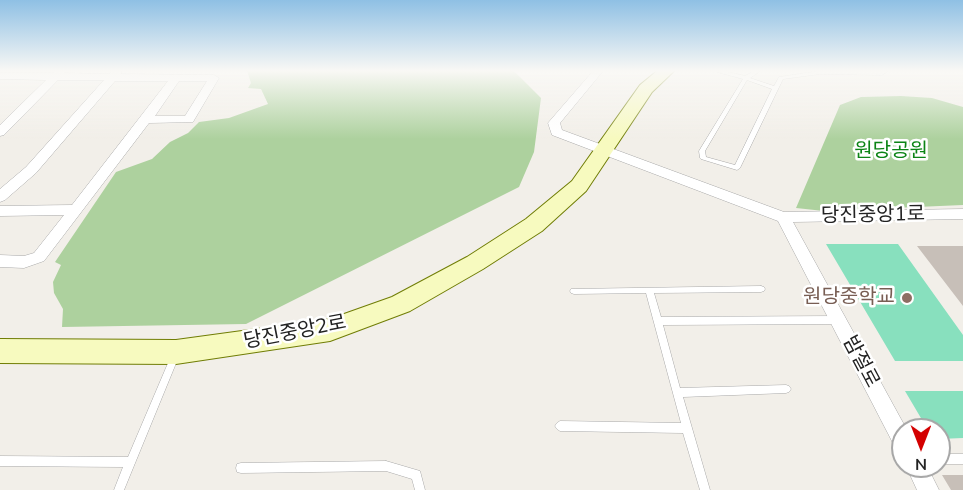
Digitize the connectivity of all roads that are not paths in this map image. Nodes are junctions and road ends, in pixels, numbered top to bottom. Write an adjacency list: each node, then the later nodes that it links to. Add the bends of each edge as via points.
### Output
1 (38, 94): 10 (street)
2 (98, 94): 12 (street, via 31,170)
3 (165, 94): 9 (street)
4 (204, 94): 9 (street, via 189,119)
5 (578, 94): 11 (street, via 554,123 556,132)
6 (643, 94): 11 (street, 당진중앙2로)
7 (736, 94): 8 (lane, via 702,151 703,158 737,168)
8 (772, 94)
9 (146, 120): 13 (street)
10 (0, 132)
11 (604, 150): 16 (street); 24 (street, 당진중앙2로, via 579,186 534,225 400,304 330,330)
12 (0, 197)
13 (74, 210): 14 (street); 17 (street, via 39,257)
14 (0, 211)
15 (963, 214): 16 (street, 당진중앙1로)
16 (783, 217): 21 (street, 밤절로)
17 (0, 261)
18 (761, 289): 19 (lane)
19 (649, 290): 20 (lane); 22 (lane)
20 (574, 291)
21 (838, 320): 22 (lane); 27 (street, 밤절로)
22 (658, 321): 26 (lane)
23 (0, 351): 24 (street, 당진중앙2로)
24 (176, 352): 31 (lane)
25 (786, 389): 26 (lane)
26 (677, 393): 29 (lane)
27 (891, 419)
28 (560, 426): 29 (lane)
29 (687, 428): 35 (lane)
30 (0, 461): 31 (lane)
31 (130, 462): 33 (lane)
32 (241, 468): 34 (lane, via 386,466 416,475)
33 (119, 490)
34 (420, 490)
35 (705, 490)

